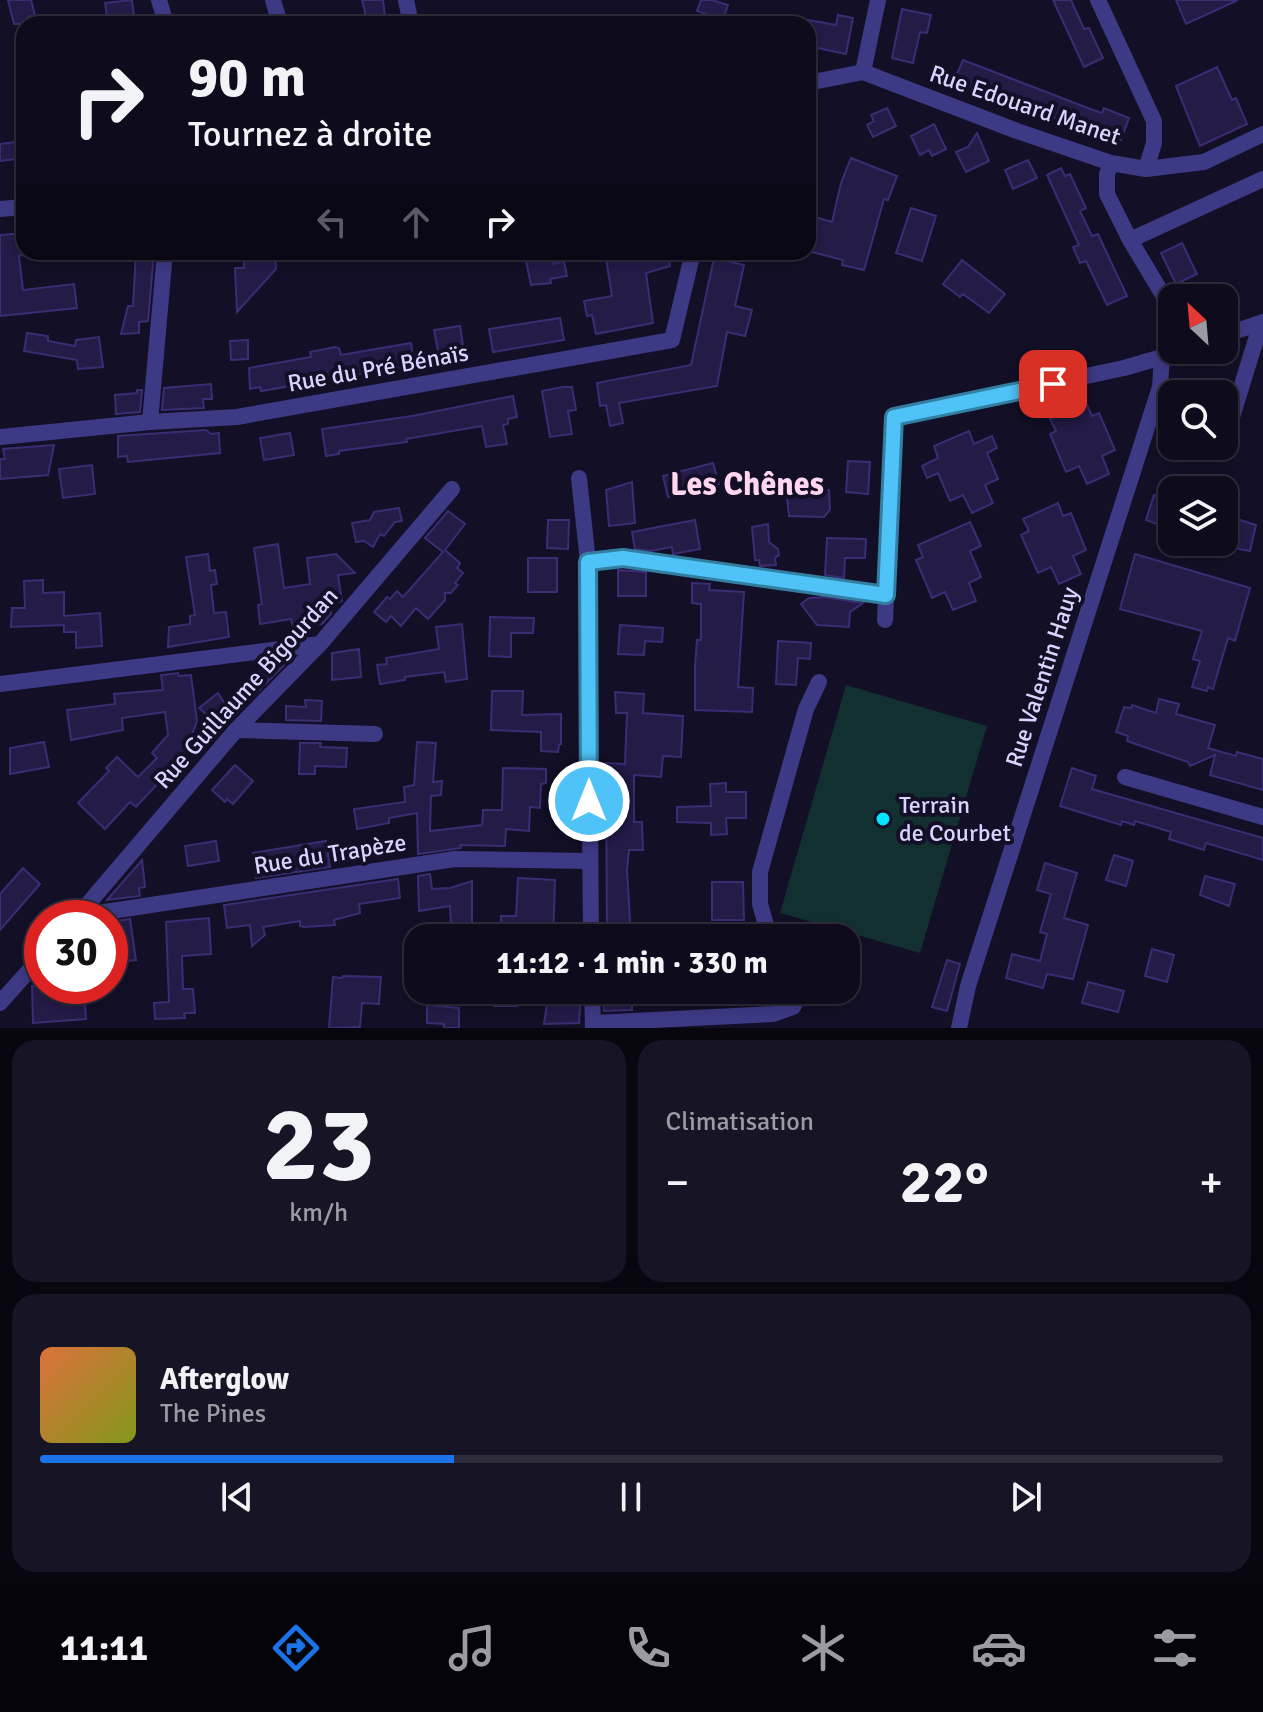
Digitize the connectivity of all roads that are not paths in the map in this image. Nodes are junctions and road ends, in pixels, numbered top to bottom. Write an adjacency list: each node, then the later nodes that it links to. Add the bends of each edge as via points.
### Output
1 (878, 0): 3 (street)
2 (1102, 1): 7 (street, via 1154,121)
3 (863, 72): 4 (street); 6 (street, Rue Edouard Manet)
4 (816, 81)
5 (1263, 134): 7 (street, Rue Edouard Manet, via 1204,162)
6 (1111, 163): 7 (street, Rue Edouard Manet); 9 (street, via 1107,194)
7 (1146, 169)
8 (1263, 179): 9 (street)
9 (1130, 240): 12 (street)
10 (164, 260): 18 (street)
11 (691, 260): 18 (street, Rue du Pré Bénaïs, via 672,340 237,417)
12 (1158, 287)
13 (1262, 322): 14 (street); 17 (street)
14 (1238, 330)
15 (1158, 356): 23 (street, via 1081,378 894,417)
16 (1166, 364): 42 (street, Rue Valentin Hauy)
17 (1238, 398)
18 (150, 422): 19 (street, Rue du Pré Bénaïs)
19 (0, 437)
20 (579, 478): 22 (street)
21 (452, 489): 25 (street, Rue Guillaume Bigourdan)
22 (588, 562): 23 (street, via 623,558); 32 (street)
23 (886, 595): 24 (street)
24 (885, 620)
25 (320, 644): 27 (street); 28 (street, Rue Guillaume Bigourdan)
26 (819, 682): 36 (street, via 806,709 760,872)
27 (0, 684)
28 (236, 730): 29 (street); 33 (street, Rue Guillaume Bigourdan)
29 (375, 734)
30 (1125, 777): 31 (street)
31 (1263, 817)
32 (590, 861): 34 (street, Rue du Trapèze, via 455,859); 35 (street)
33 (91, 900)
34 (128, 909)
35 (591, 924)
36 (766, 924)
37 (24, 976): 38 (street)
38 (0, 1003)
39 (592, 1004): 41 (street)
40 (795, 1004): 41 (street, via 773,1014)
41 (593, 1026)
42 (959, 1028)

